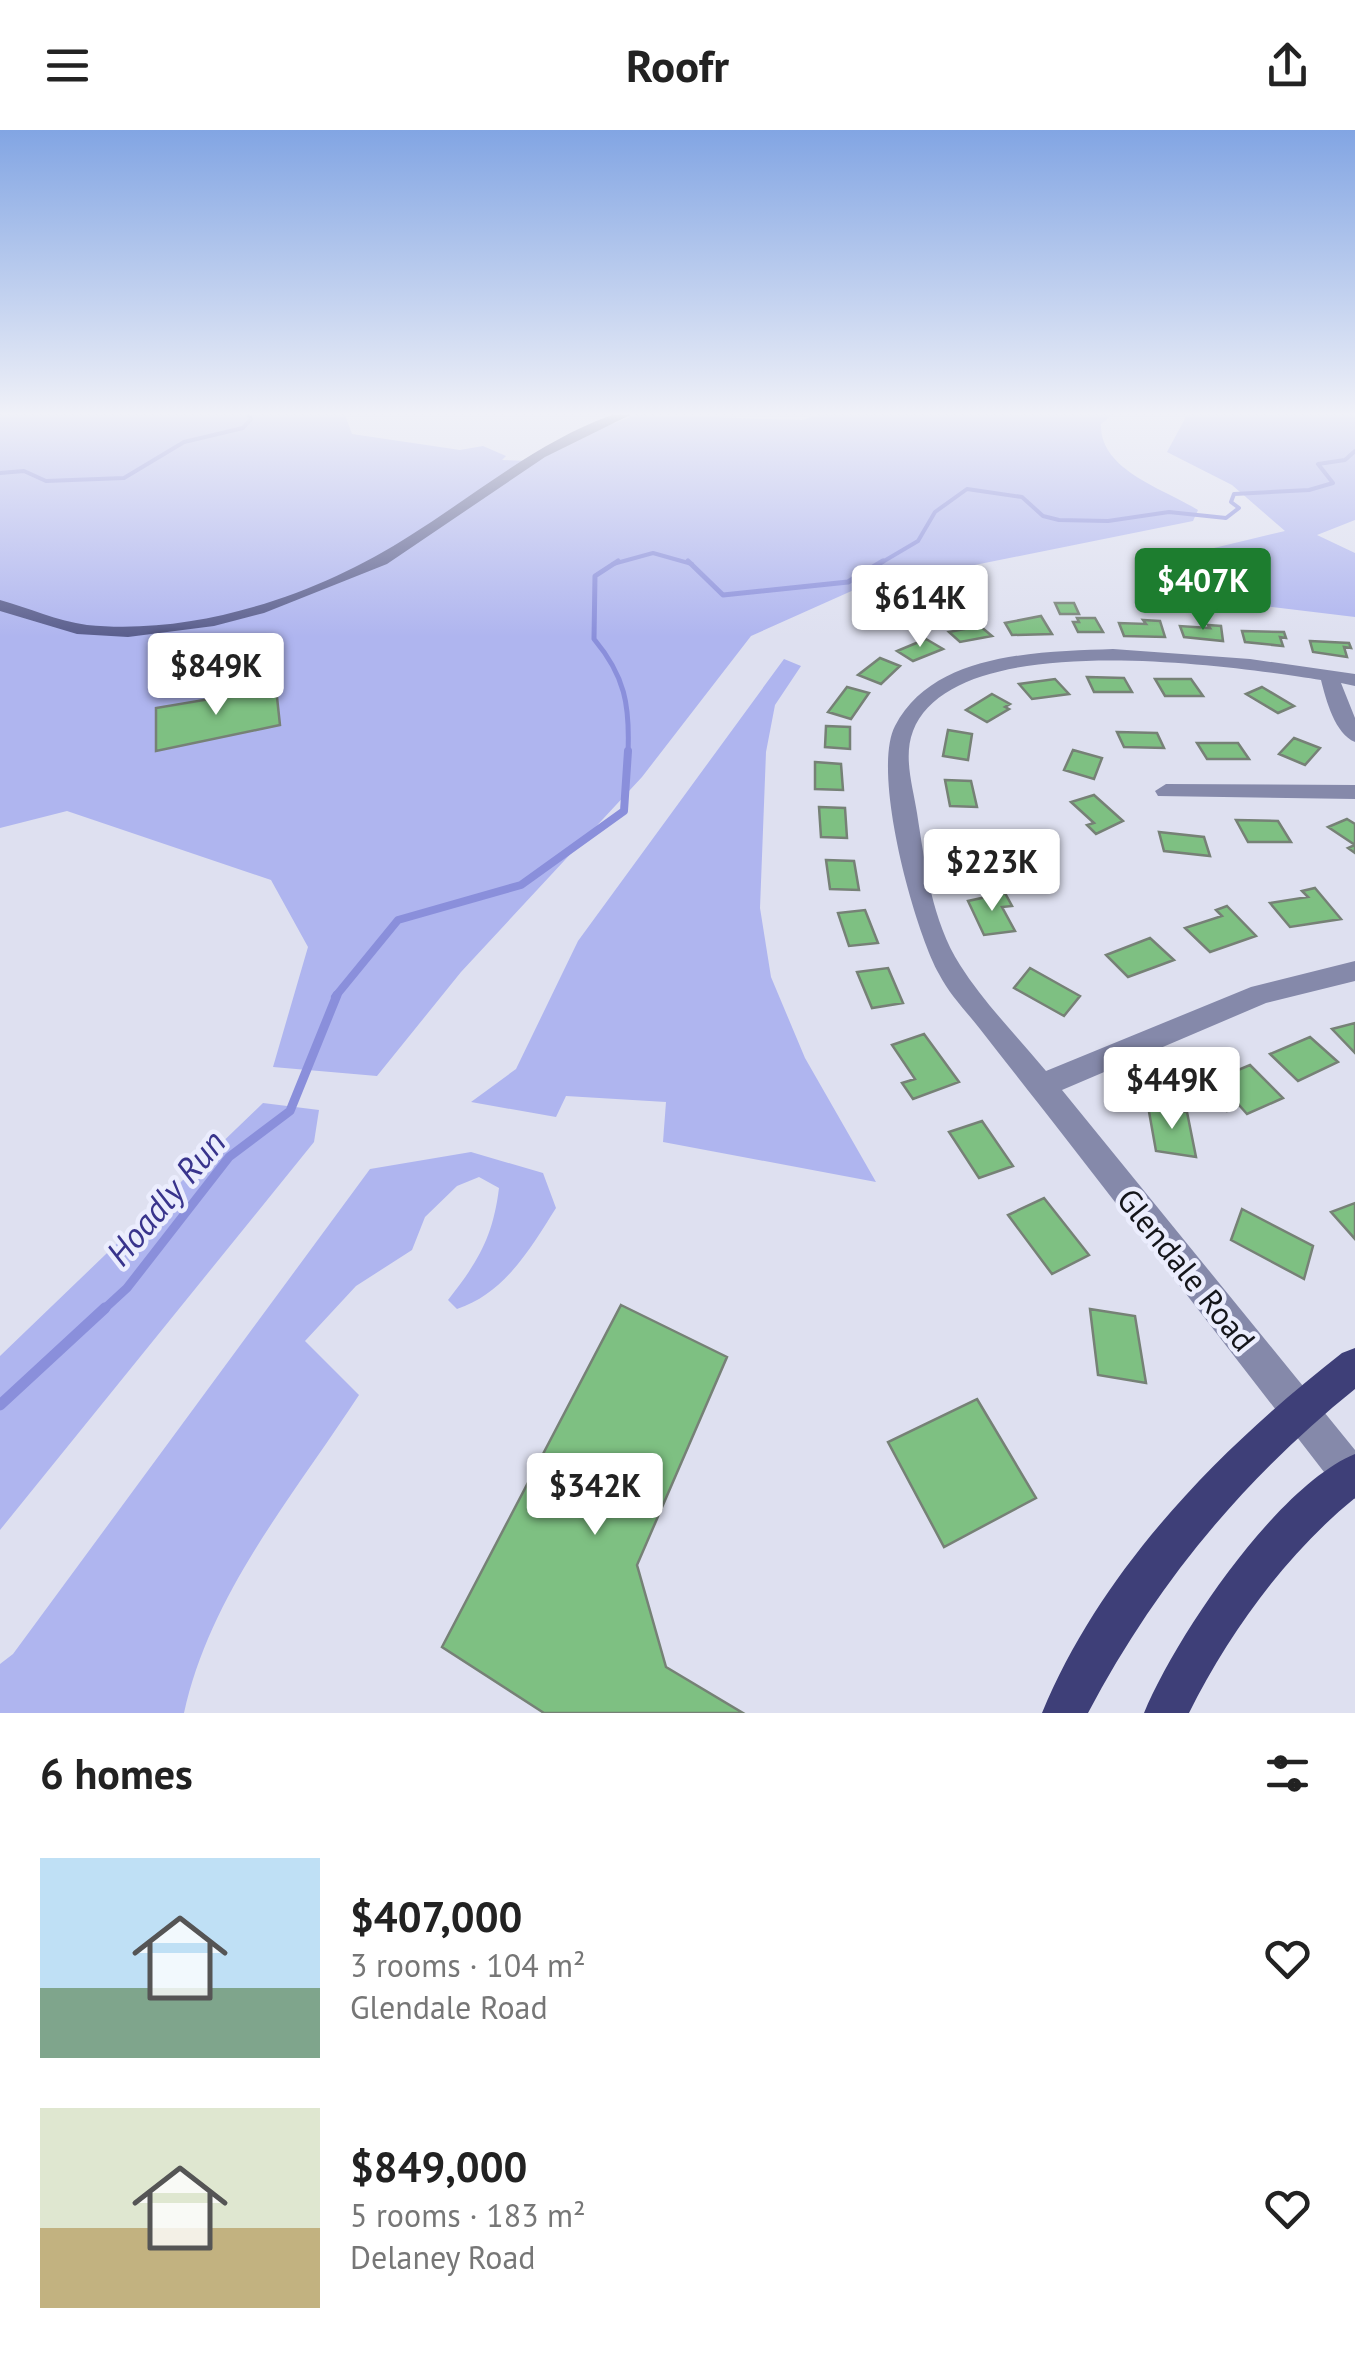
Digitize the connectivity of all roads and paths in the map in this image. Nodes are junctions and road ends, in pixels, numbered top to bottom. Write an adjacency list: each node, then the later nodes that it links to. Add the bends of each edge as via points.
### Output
1 (483, 489): 2 (street, via 378,562 263,606 192,624 63,626)
2 (0, 605)
3 (1342, 678): 4 (street, via 1336,702); 8 (street, Glendale Road, via 1161,658 1030,658 966,673 917,706 905,724 899,758 922,912 951,974)
4 (1355, 736)
5 (1166, 790): 6 (street)
6 (1355, 792)
7 (1355, 971): 8 (street, via 1260,994)
8 (1039, 1087): 10 (street, Glendale Road)
9 (1355, 1366): 10 (main road)
10 (1298, 1409): 11 (street, Glendale Road); 12 (main road, via 1214,1489 1154,1561)
11 (1354, 1476): 13 (main road, via 1307,1515 1234,1601)
12 (1064, 1713)
13 (1166, 1713)

